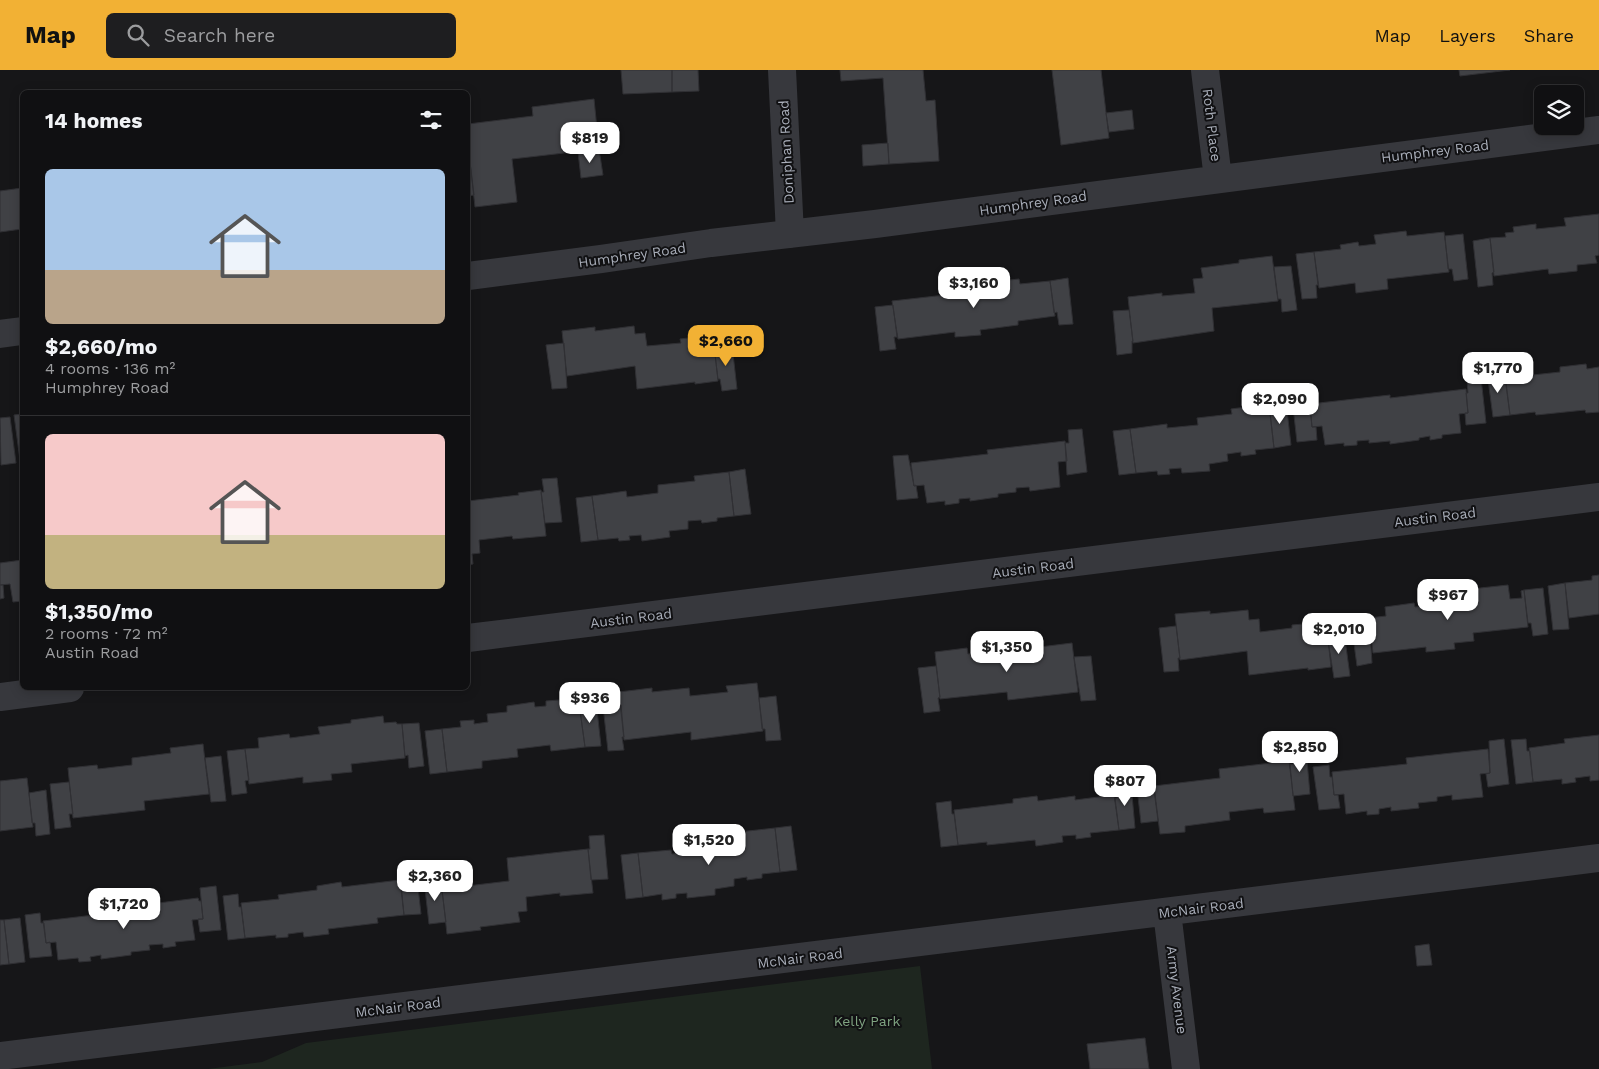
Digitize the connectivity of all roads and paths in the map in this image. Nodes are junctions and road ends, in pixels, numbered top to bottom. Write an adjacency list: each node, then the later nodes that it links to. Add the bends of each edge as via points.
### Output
1 (782, 70): 5 (street, Doniphan Road)
2 (1204, 70): 4 (street, Roth Place)
3 (1599, 130): 4 (street, Humphrey Road)
4 (1218, 179): 5 (street, Humphrey Road)
5 (790, 234): 6 (street, Humphrey Road)
6 (470, 276)
7 (20, 332): 8 (street)
8 (0, 334)
9 (1599, 497): 10 (street, Austin Road)
10 (470, 638)
11 (52, 690): 12 (street)
12 (0, 696)
13 (1599, 858): 14 (street, McNair Road)
14 (1167, 912): 15 (street, McNair Road); 16 (street, Army Avenue)
15 (0, 1056)
16 (1186, 1069)

